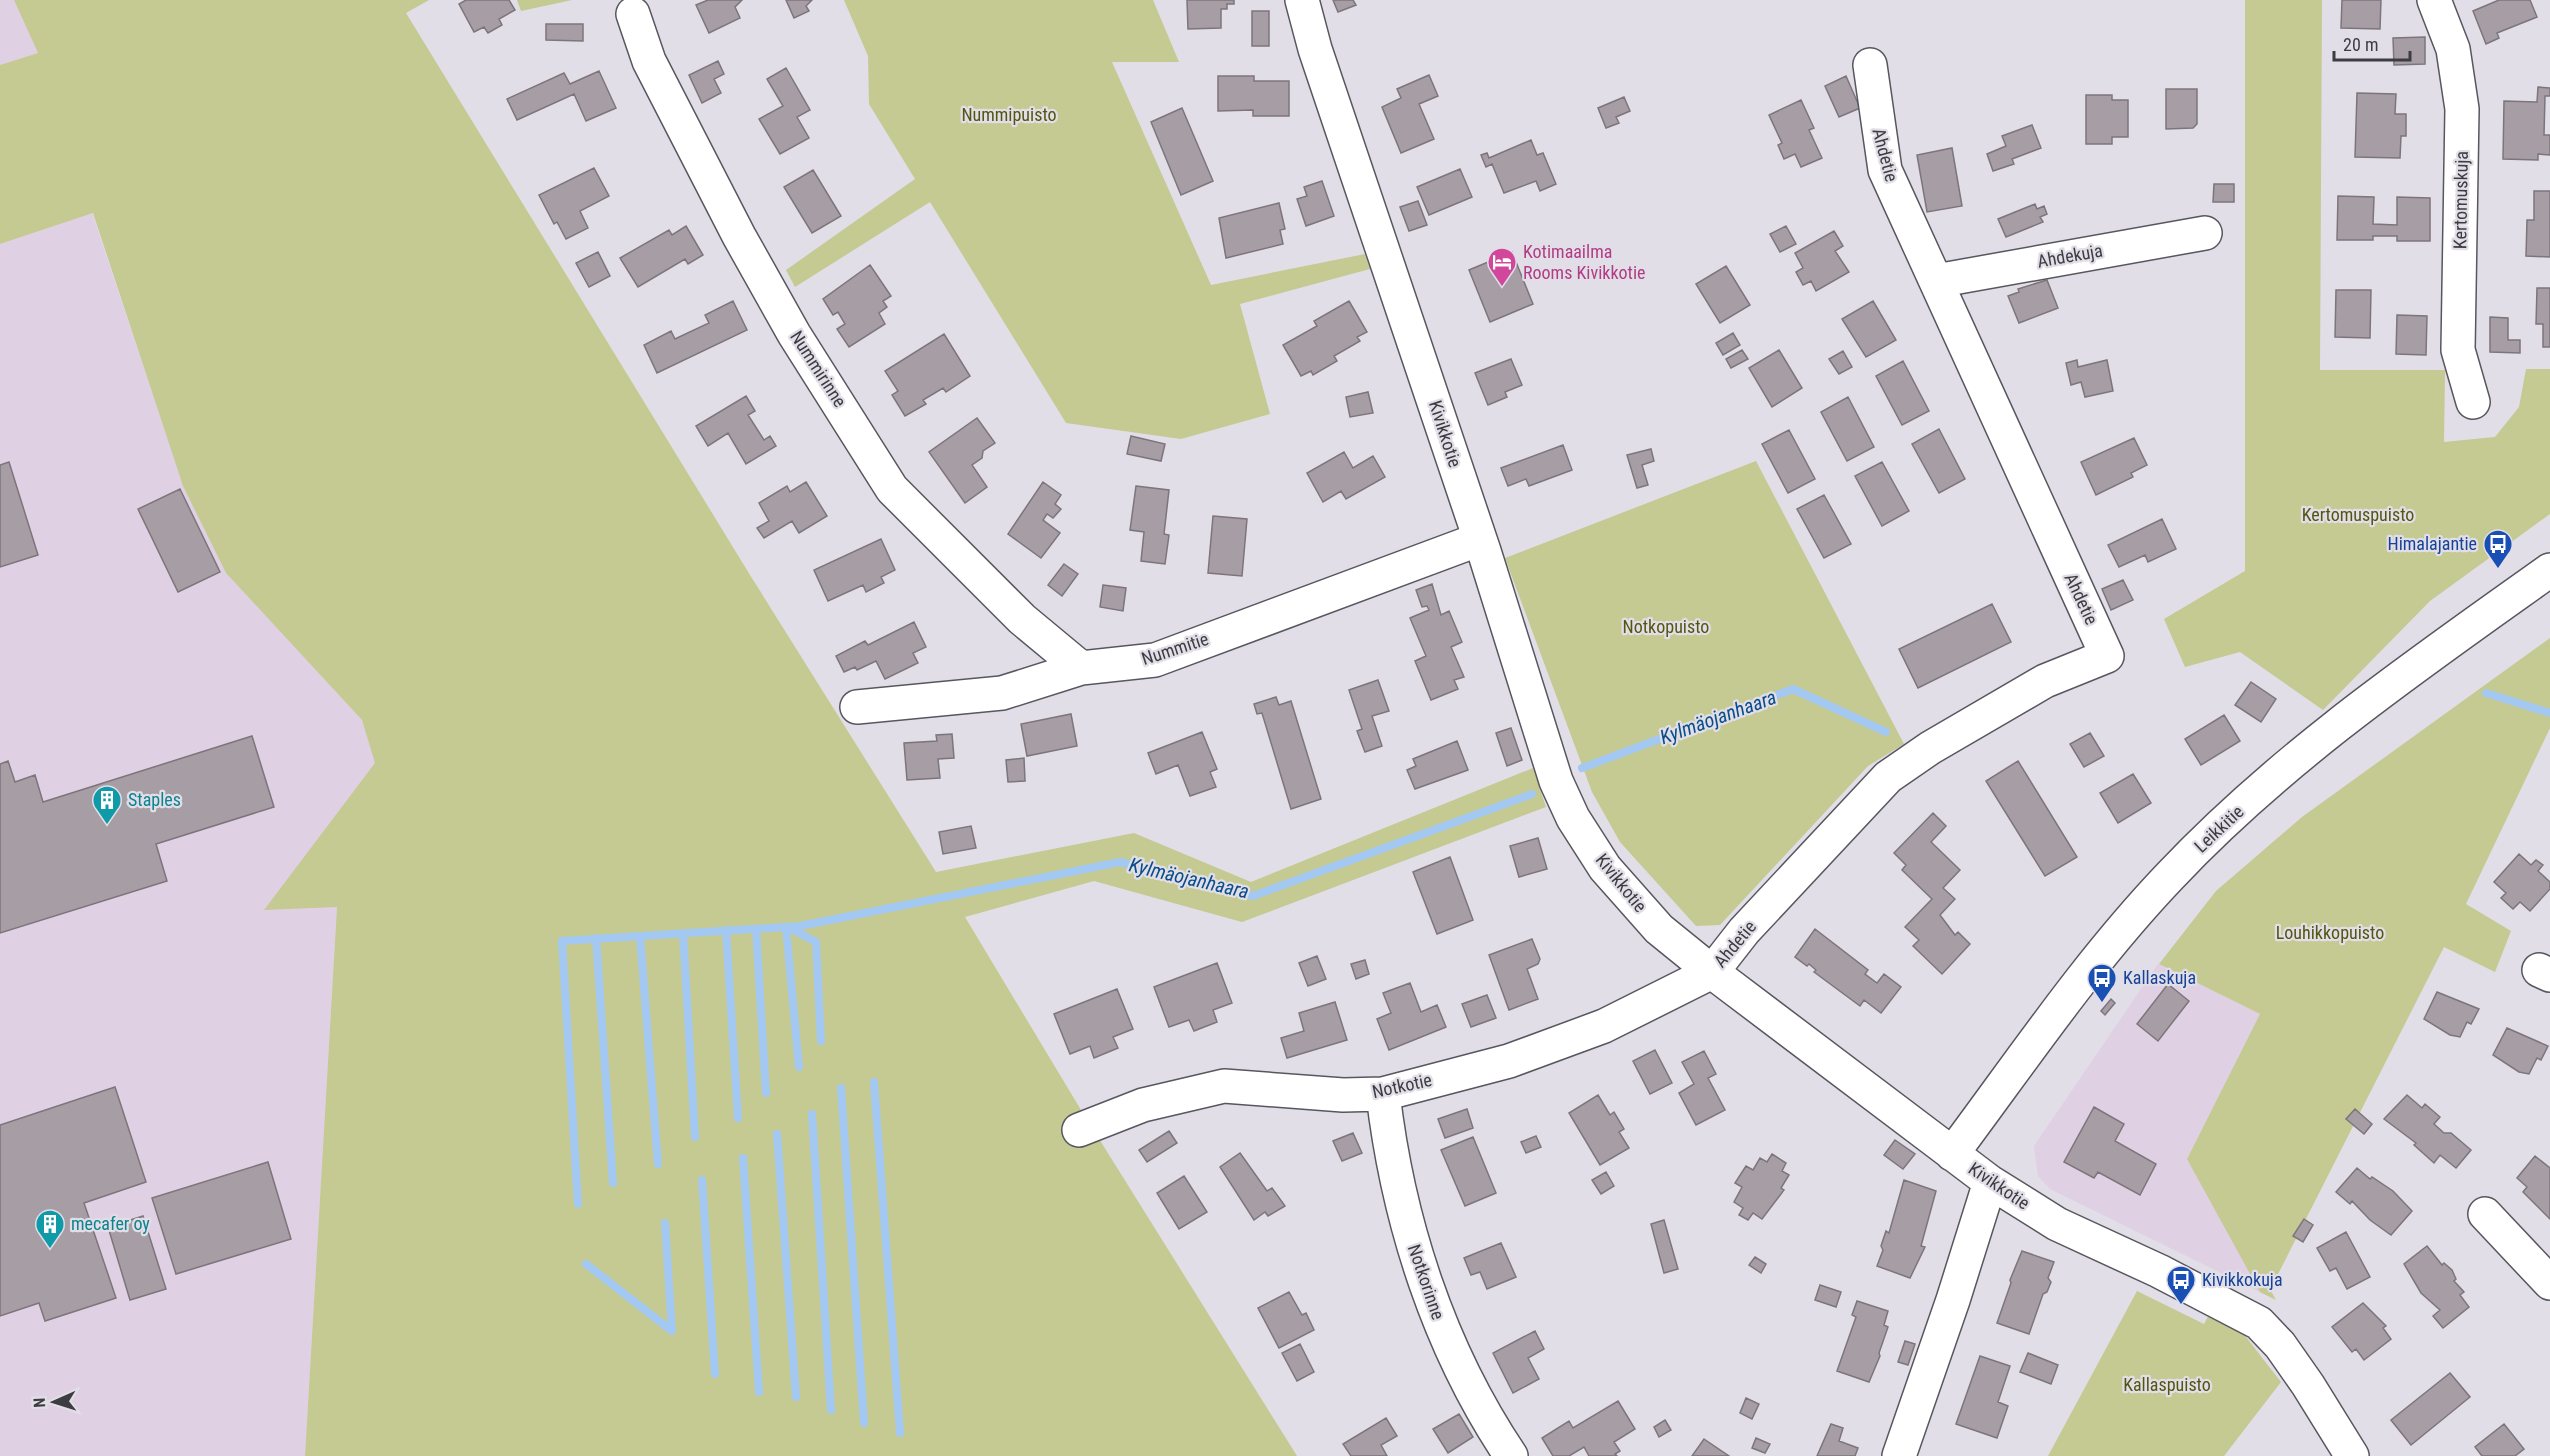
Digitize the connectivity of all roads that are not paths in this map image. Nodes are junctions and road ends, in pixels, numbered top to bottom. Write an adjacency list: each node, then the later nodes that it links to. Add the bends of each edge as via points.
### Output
1 (1302, 0): 8 (street, Kivikkotie, via 1315,49)
2 (2434, 0): 7 (street, Kertomuskuja, via 2453,49 2462,109 2458,350)
3 (633, 14): 10 (street, Nummirinne, via 648,61 739,236 794,334 892,489 1022,619)
4 (1870, 65): 6 (street, Ahdetie, via 1885,170)
5 (2205, 233): 6 (street, Ahdekuja)
6 (1936, 281): 12 (street, Ahdetie, via 2107,656 2045,681 1888,777 1744,932)
7 (2473, 402)
8 (1480, 539): 10 (street, Nummitie, via 1155,660); 12 (street, Kivikkotie, via 1556,781 1573,818 1605,868 1659,929)
9 (2550, 570): 15 (street, Leikkitie, via 2331,731 2257,793 2171,874 2067,996)
10 (1082, 669): 11 (street, Nummitie, via 1002,693)
11 (857, 707)
12 (1712, 972): 13 (street, Notkotie, via 1604,1026 1509,1062); 15 (street, Kivikkotie)
13 (1383, 1094): 14 (street, Notkotie, via 1343,1095 1224,1086 1143,1105); 19 (street, Notkorinne, via 1388,1138 1412,1244 1460,1370)
14 (1079, 1130)
15 (1952, 1154): 16 (street, Kivikkotie)
16 (1990, 1182): 20 (street); 21 (street, Kivikkotie, via 2057,1224 2259,1323 2308,1385)
17 (2485, 1214): 18 (street)
18 (2550, 1283)
19 (1511, 1456)
20 (1899, 1456)
21 (2352, 1456)

